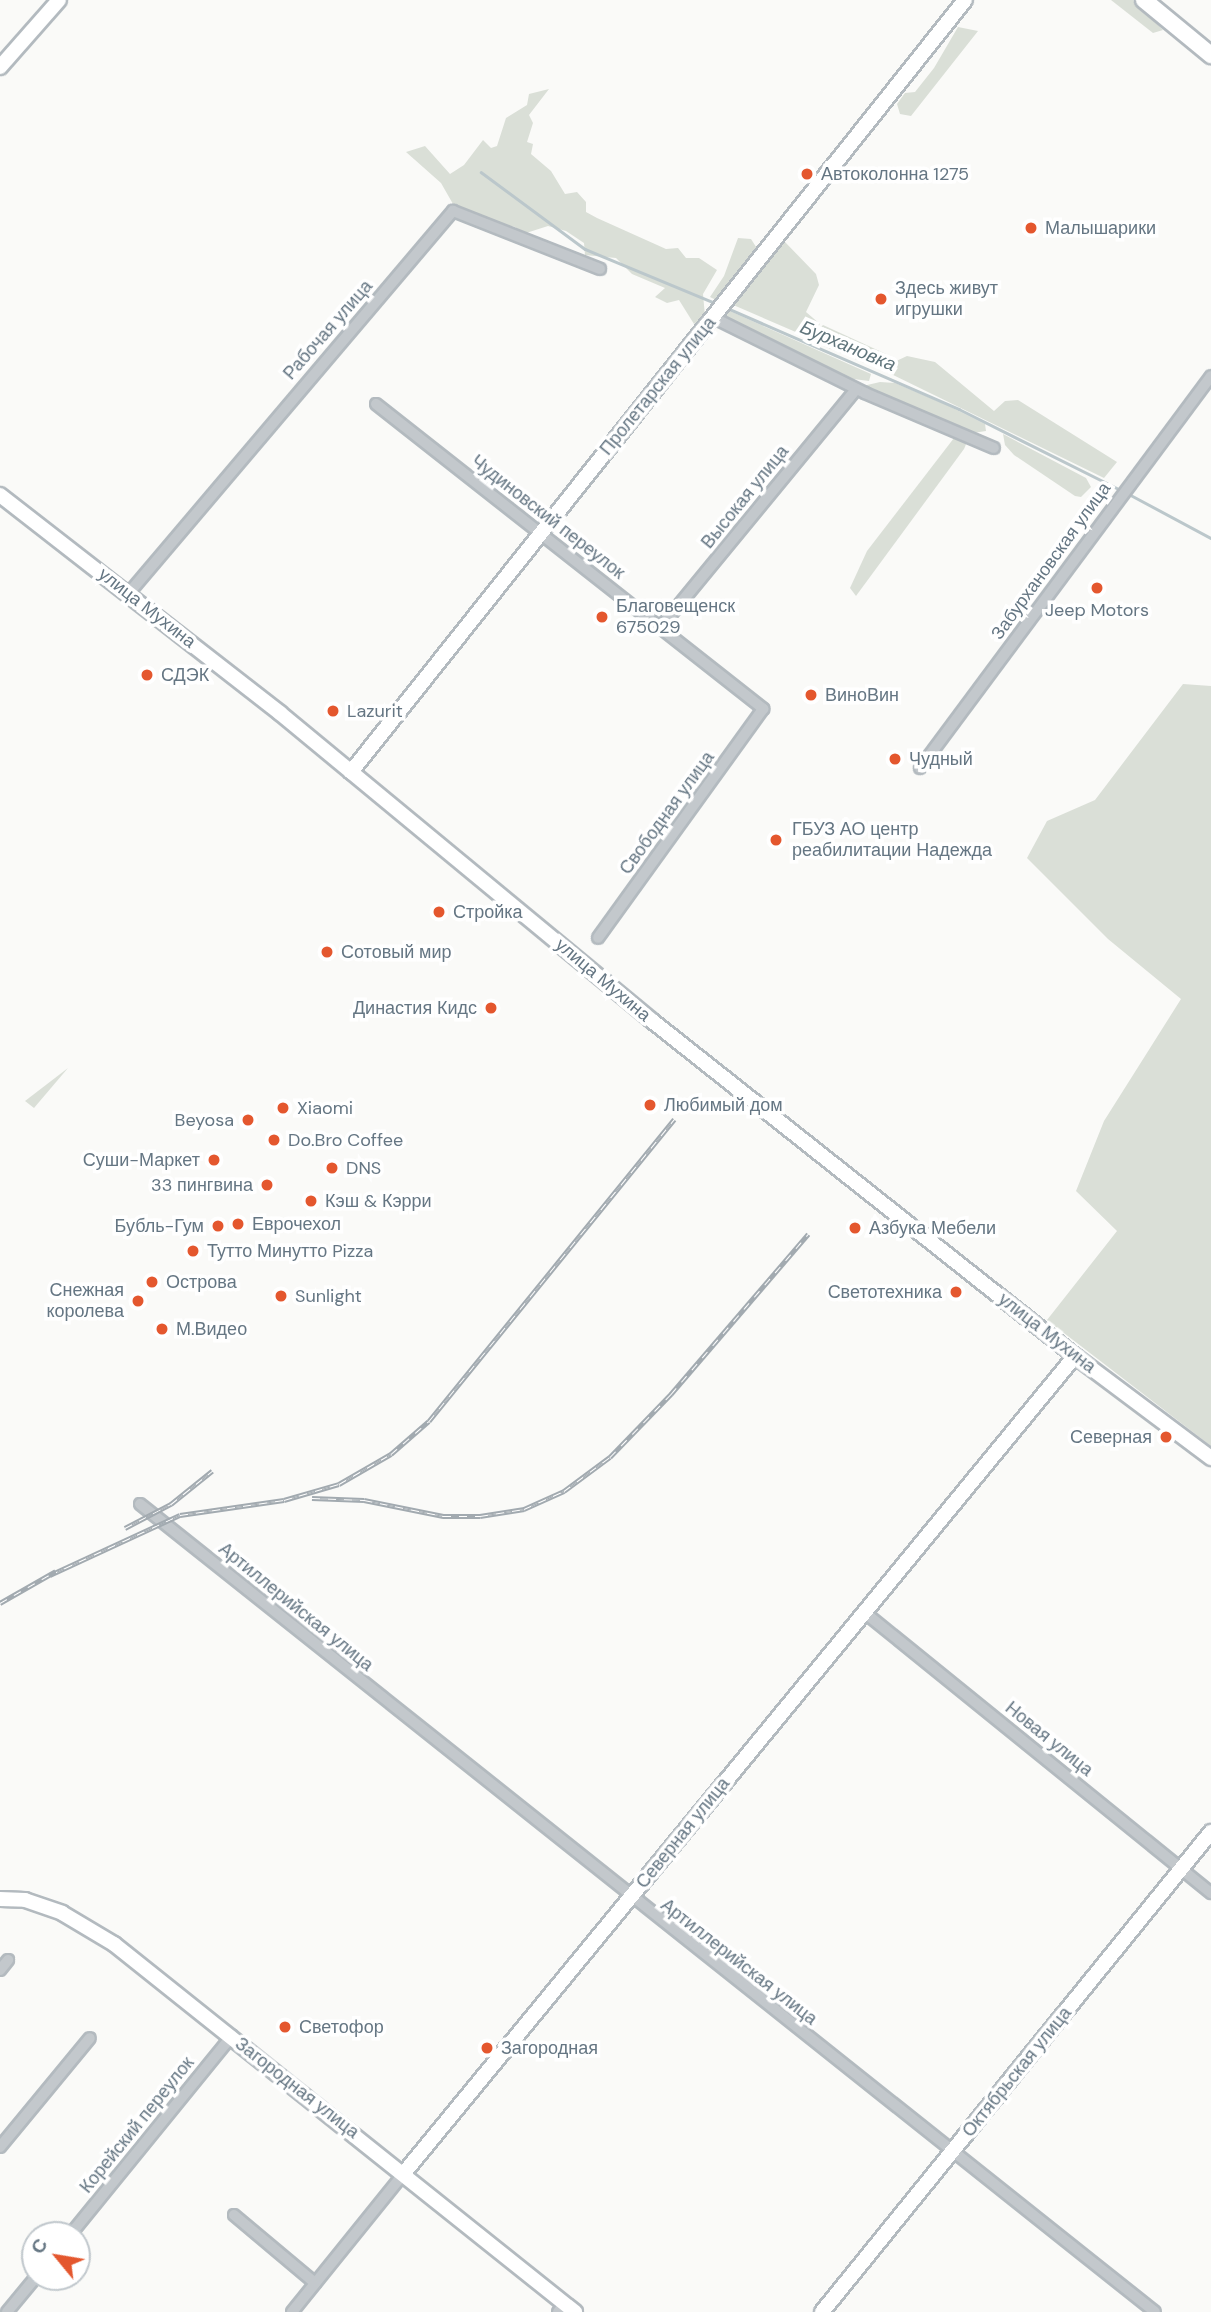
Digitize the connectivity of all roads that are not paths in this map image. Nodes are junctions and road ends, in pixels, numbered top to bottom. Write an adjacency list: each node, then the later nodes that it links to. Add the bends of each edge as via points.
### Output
1 (59, 0): 5 (main road)
2 (965, 0): 7 (main road, Пролетарская улица)
3 (1144, 0): 4 (main road)
4 (1211, 55)
5 (0, 66)
6 (600, 269): 14 (street, Рабочая улица, via 453,211)
7 (719, 309): 9 (street); 13 (main road, Пролетарская улица)
8 (1211, 376): 17 (street, Забурхановская улица)
9 (856, 389): 11 (street); 15 (street, Высокая улица)
10 (376, 404): 13 (street, Чудиновский переулок)
11 (994, 448)
12 (0, 495): 14 (main road, улица Мухина)
13 (540, 533): 15 (street, Чудиновский переулок); 18 (main road, Пролетарская улица)
14 (129, 593): 18 (main road, улица Мухина)
15 (660, 628): 16 (street, Чудиновский переулок)
16 (764, 709): 19 (street, Свободная улица)
17 (920, 768)
18 (351, 772): 20 (main road, улица Мухина, via 651,1020)
19 (598, 938)
20 (1075, 1356): 21 (main road, улица Мухина); 23 (main road, Северная улица)
21 (1211, 1458)
22 (140, 1504): 27 (street, Артиллерийская улица)
23 (864, 1612): 25 (street, Новая улица); 27 (main road, Северная улица)
24 (1211, 1832): 25 (main road, Октябрьская улица)
25 (1181, 1869): 26 (street, Новая улица); 34 (main road, Октябрьская улица)
26 (1211, 1893)
27 (630, 1898): 34 (street, Артиллерийская улица); 35 (main road, Северная улица)
28 (0, 1899): 31 (main road, Загородная улица, via 25,1900 62,1913 104,1938)
29 (8, 1960): 30 (street)
30 (0, 1970)
31 (232, 2036): 35 (main road, Загородная улица); 37 (street, Корейский переулок)
32 (90, 2038): 33 (street)
33 (0, 2147)
34 (951, 2152): 43 (main road, Октябрьская улица); 44 (street, Артиллерийская улица)
35 (404, 2173): 38 (street, Северная улица); 40 (main road, Загородная улица)
36 (234, 2215): 38 (street)
37 (81, 2221)
38 (315, 2283): 42 (street, Северная улица)
39 (24, 2291): 41 (street)
40 (566, 2309)
41 (7, 2312)
42 (292, 2312)
43 (822, 2312)
44 (1155, 2312)

